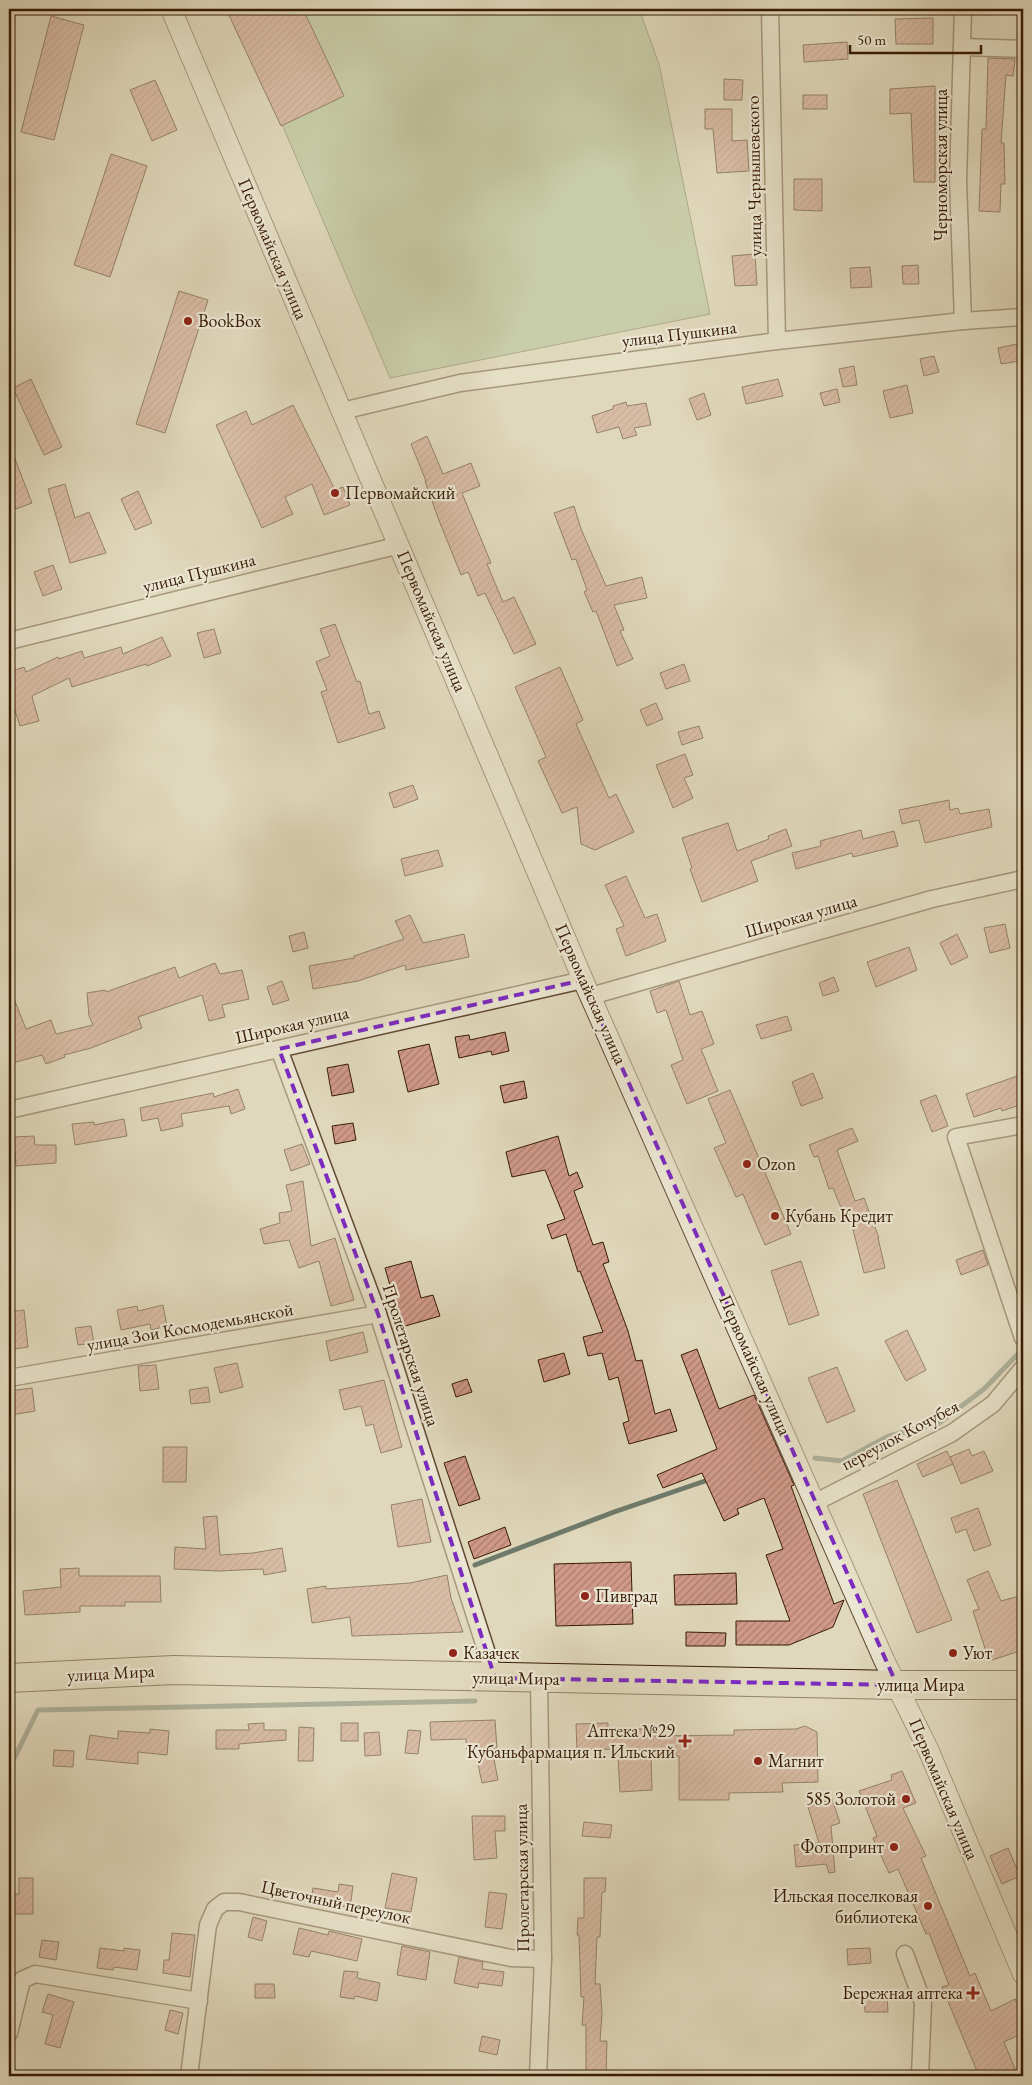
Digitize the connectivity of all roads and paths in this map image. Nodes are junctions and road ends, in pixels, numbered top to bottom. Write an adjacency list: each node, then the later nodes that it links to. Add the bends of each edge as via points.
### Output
1 (171, 9): 9 (street, Первомайская улица)
2 (770, 9): 8 (street, улица Чернышевского)
3 (963, 9): 4 (street, Черноморская улица)
4 (962, 47): 5 (street); 7 (street, Черноморская улица, via 958,180)
5 (1023, 49)
6 (1023, 317): 7 (street, улица Пушкина)
7 (963, 321): 8 (street, улица Пушкина)
8 (777, 341): 9 (street, улица Пушкина, via 460,382)
9 (342, 411): 10 (street, Первомайская улица)
10 (400, 545): 11 (street, улица Пушкина); 13 (street, Первомайская улица)
11 (9, 641)
12 (1023, 879): 13 (street, Широкая улица, via 932,899)
13 (587, 988): 14 (street, Широкая улица); 21 (street, Первомайская улица)
14 (279, 1049): 15 (street, Широкая улица); 17 (street, Пролетарская улица)
15 (9, 1110)
16 (1023, 1124): 18 (street, via 956,1137)
17 (378, 1314): 20 (street, улица Зои Космодемьянской); 23 (street, Пролетарская улица)
18 (1023, 1338)
19 (1022, 1375): 21 (street, переулок Кочубея, via 993,1404 952,1433)
20 (9, 1378)
21 (816, 1502): 25 (street, Первомайская улица, via 884,1660)
22 (9, 1678): 23 (highway, улица Мира, via 174,1670)
23 (495, 1678): 24 (highway, улица Мира)
24 (539, 1678): 25 (highway, улица Мира); 28 (street, Пролетарская улица)
25 (898, 1685): 26 (highway, улица Мира); 29 (street, Первомайская улица)
26 (1023, 1685)
27 (905, 1954): 34 (street, via 923,2002)
28 (543, 1959): 30 (street, Цветочный переулок, via 511,1958 239,1902 224,1902 215,1909 208,1925); 33 (street, Пролетарская улица)
29 (1023, 1974)
30 (199, 2000): 31 (street, via 35,1974 22,1980); 32 (street, Цветочный переулок)
31 (9, 2033)
32 (189, 2076)
33 (538, 2076)
34 (920, 2076)

